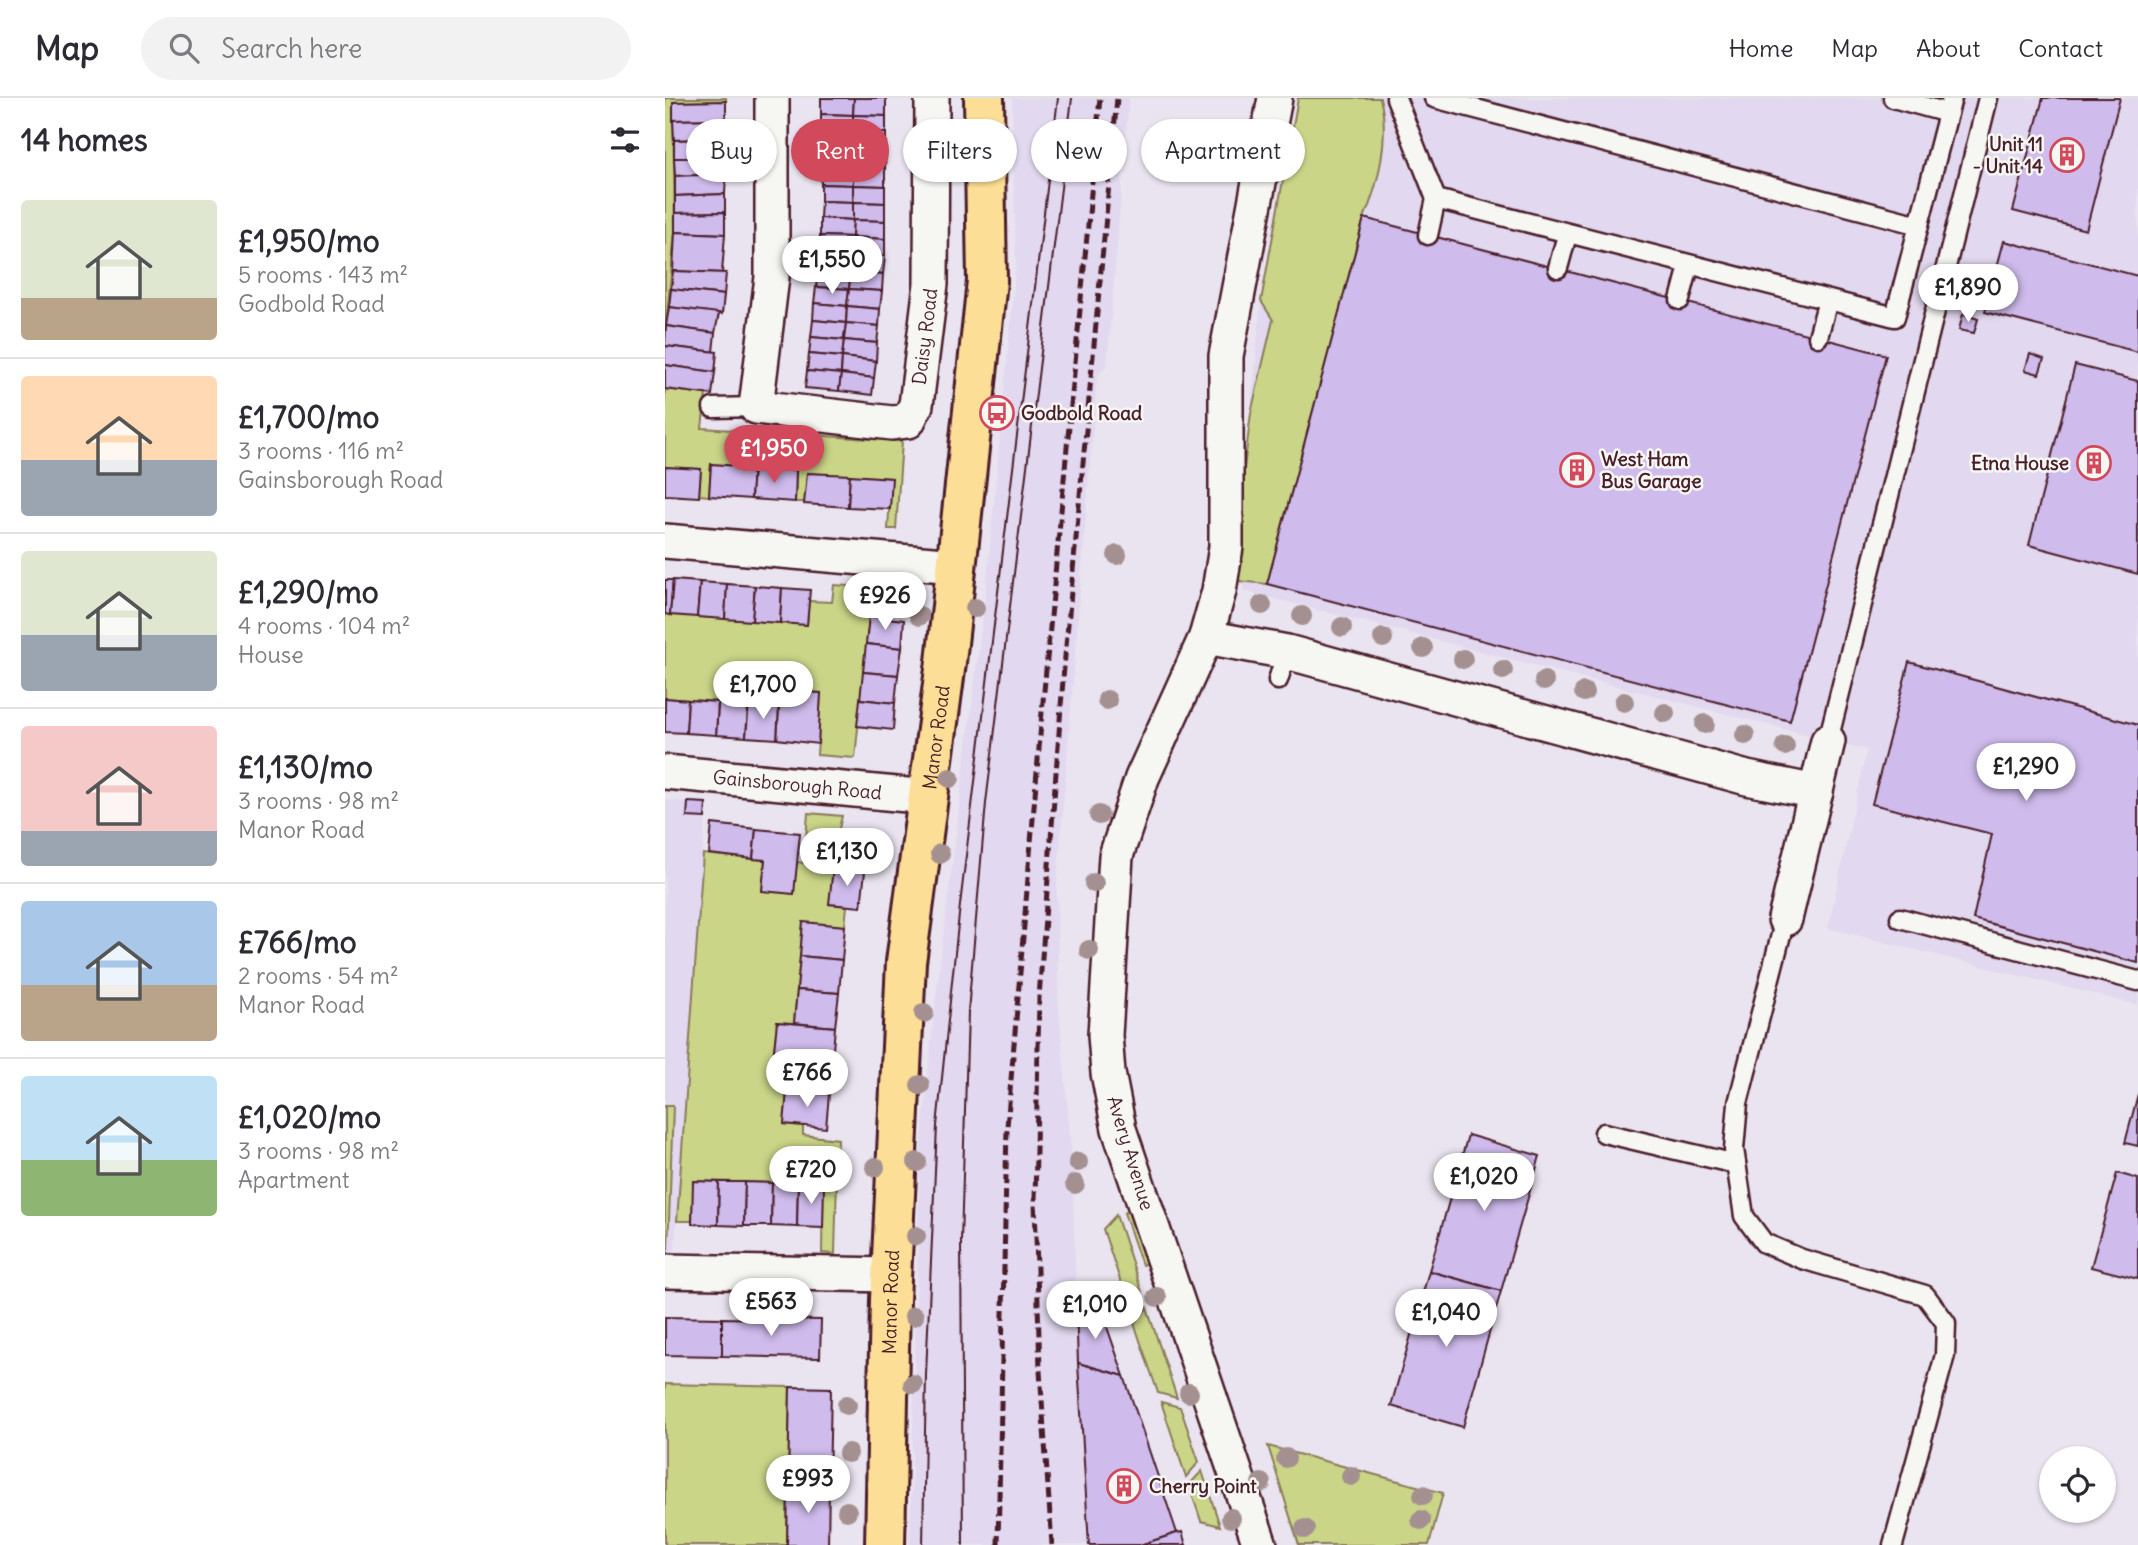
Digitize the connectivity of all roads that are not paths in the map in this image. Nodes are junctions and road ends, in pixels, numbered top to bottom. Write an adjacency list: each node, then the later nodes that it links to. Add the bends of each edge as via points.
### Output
1 (772, 98): 19 (street, via 772,278)
2 (932, 98): 19 (street, Daisy Road, via 931,284 916,405 908,421 840,419)
3 (984, 98): 22 (main road, Manor Road, via 987,281)
4 (1275, 98): 23 (street, Avery Avenue, via 1226,356 1226,547)
5 (1396, 98): 10 (lane)
6 (1434, 98): 11 (lane)
7 (1893, 98): 9 (lane)
8 (1988, 98): 24 (lane)
9 (1950, 105): 11 (lane)
10 (1436, 199): 12 (lane); 13 (lane)
11 (1919, 225): 17 (lane, via 1895,317)
12 (1428, 235)
13 (1567, 235): 14 (lane); 15 (lane)
14 (1689, 266): 16 (lane); 17 (lane)
15 (1558, 268)
16 (1680, 300)
17 (1828, 300): 18 (lane)
18 (1818, 337)
19 (756, 407): 20 (lane)
20 (712, 408)
21 (665, 541): 22 (street)
22 (956, 566): 27 (main road, Manor Road)
23 (1206, 636): 26 (street, via 1282,666); 36 (street, Avery Avenue, via 1142,778 1116,856 1105,1035 1119,1129)
24 (1828, 741): 26 (street)
25 (665, 772): 27 (street, Gainsborough Road)
26 (1816, 792): 29 (street)
27 (928, 797): 34 (main road, Manor Road, via 906,962)
28 (1900, 918): 30 (lane)
29 (1785, 919): 32 (lane, via 1738,1103)
30 (2138, 981)
31 (1604, 1133): 32 (lane)
32 (1736, 1164): 37 (lane, via 1744,1216 1764,1243 1802,1259 1925,1295 1946,1323 1945,1355)
33 (665, 1271): 34 (street)
34 (892, 1275): 35 (main road, Manor Road)
35 (885, 1545)
36 (1260, 1545)
37 (1893, 1545)

